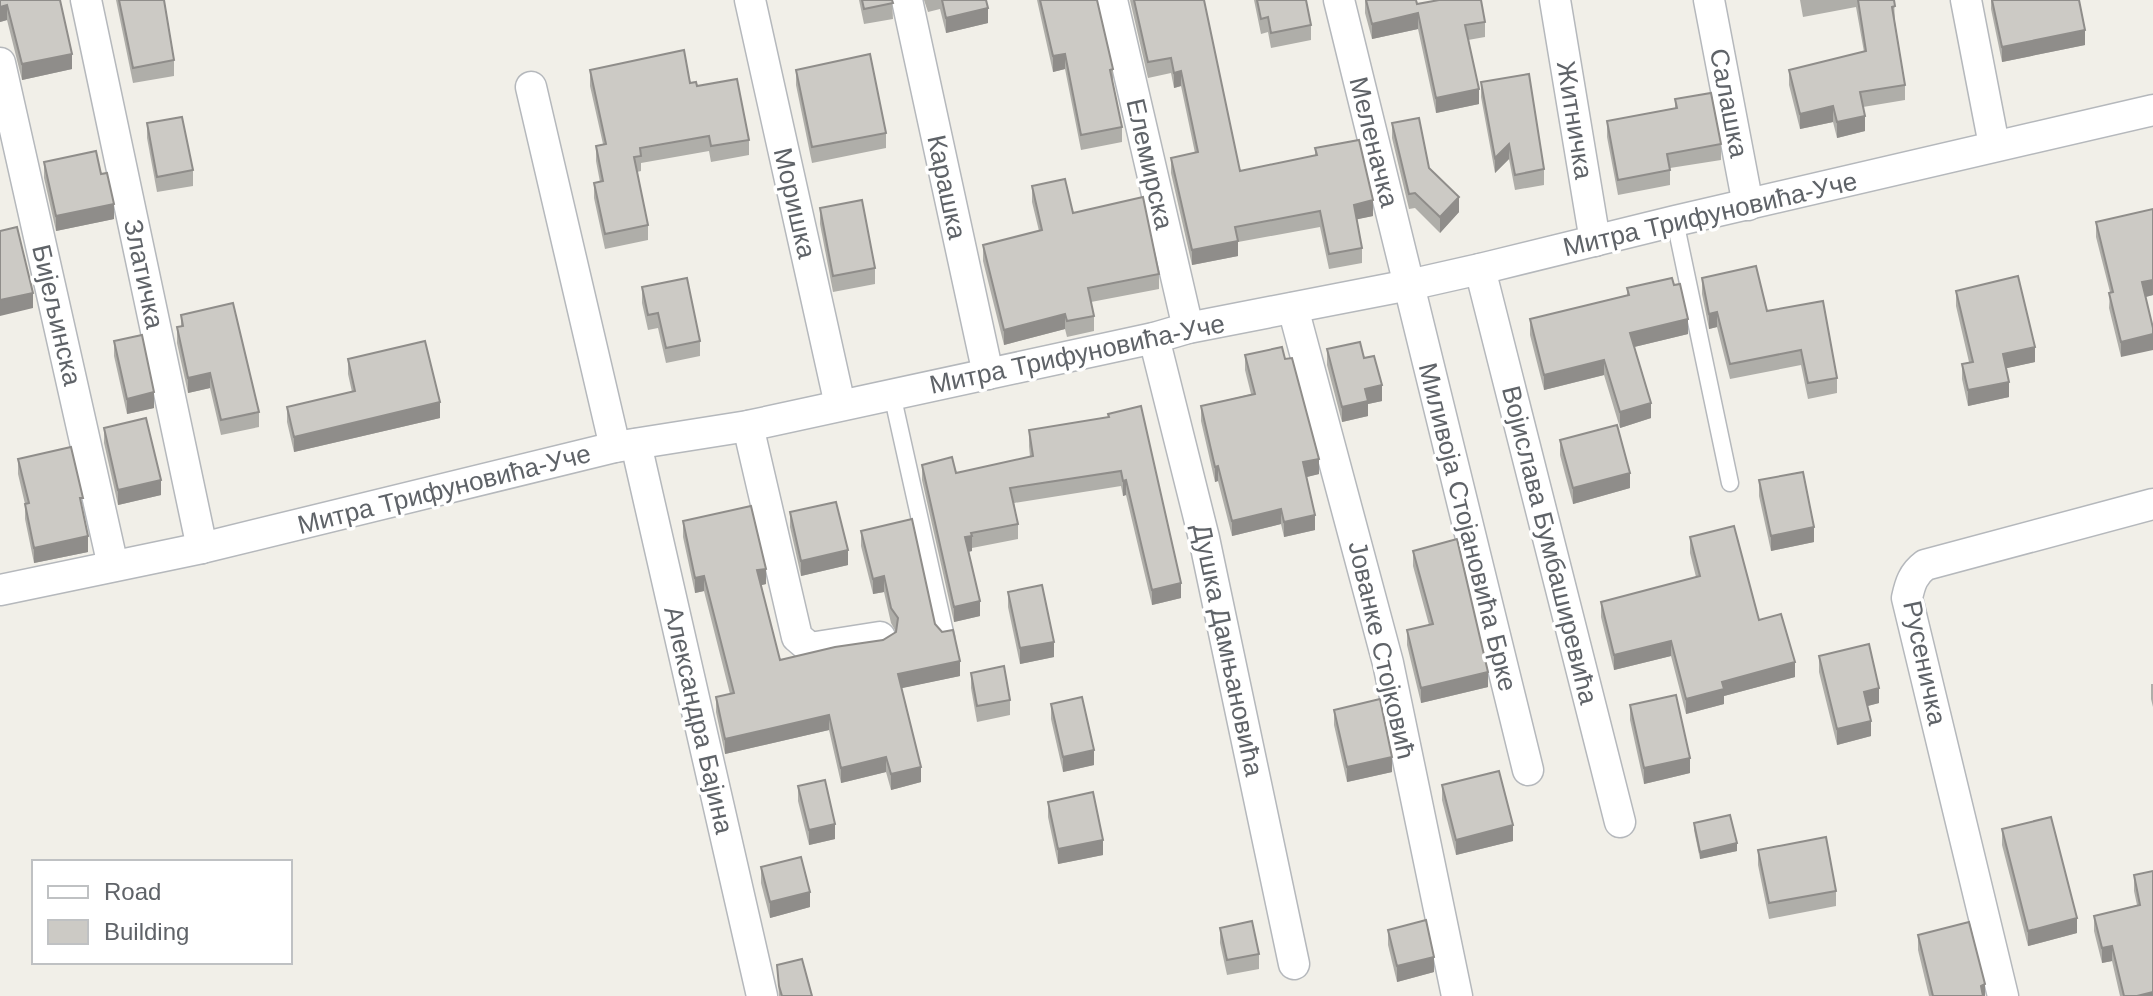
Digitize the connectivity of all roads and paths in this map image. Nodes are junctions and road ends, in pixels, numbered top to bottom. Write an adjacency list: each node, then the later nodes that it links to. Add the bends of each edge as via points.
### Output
1 (86, 0): 28 (street, Златичка)
2 (750, 0): 23 (street, Моришка)
3 (907, 0): 21 (street, Карашка)
4 (1112, 0): 19 (street, Елемирска)
5 (1339, 0): 17 (street, Меленачка)
6 (1555, 0): 15 (street, Житничка)
7 (1709, 0): 13 (street, Салашка)
8 (1966, 0): 12 (street)
9 (0, 63): 29 (street, Бијељинска)
10 (531, 87): 25 (street)
11 (2153, 110): 12 (street, Митра Трифуновића-Уче)
12 (1994, 145): 13 (street, Митра Трифуновића-Уче)
13 (1748, 205): 14 (street, Митра Трифуновића-Уче)
14 (1675, 221): 15 (street, Митра Трифуновића-Уче); 26 (lane)
15 (1595, 241): 16 (street, Митра Трифуновића-Уче)
16 (1480, 269): 17 (street, Митра Трифуновића-Уче); 34 (street, Војислава Бумбаширевића)
17 (1409, 285): 18 (street, Митра Трифуновића-Уче); 33 (street, Миливоја Стојановића Брке)
18 (1293, 308): 19 (street, Митра Трифуновића-Уче); 37 (street, Јованке Стојковић, via 1388,663)
19 (1188, 328): 20 (street, Митра Трифуновића-Уче)
20 (1154, 338): 21 (street, Митра Трифуновића-Уче); 35 (street, Душка Дамњановића, via 1204,538)
21 (988, 374): 22 (street, Митра Трифуновића-Уче)
22 (892, 394): 23 (street, Митра Трифуновића-Уче); 32 (lane)
23 (840, 405): 24 (street, Митра Трифуновића-Уче)
24 (748, 426): 25 (street, Митра Трифуновића-Уче); 31 (street, via 797,637 810,648)
25 (626, 446): 28 (street, Митра Трифуновића-Уче); 36 (street, Александра Бајина)
26 (1730, 483)
27 (2153, 504): 38 (street, Русеничка, via 1925,565 1910,586 1907,598)
28 (202, 548): 29 (street, Митра Трифуновића-Уче)
29 (113, 566): 30 (street, Митра Трифуновића-Уче)
30 (0, 590)
31 (880, 637)
32 (946, 637)
33 (1528, 770)
34 (1620, 822)
35 (1294, 964)
36 (762, 996)
37 (1457, 996)
38 (2003, 996)

